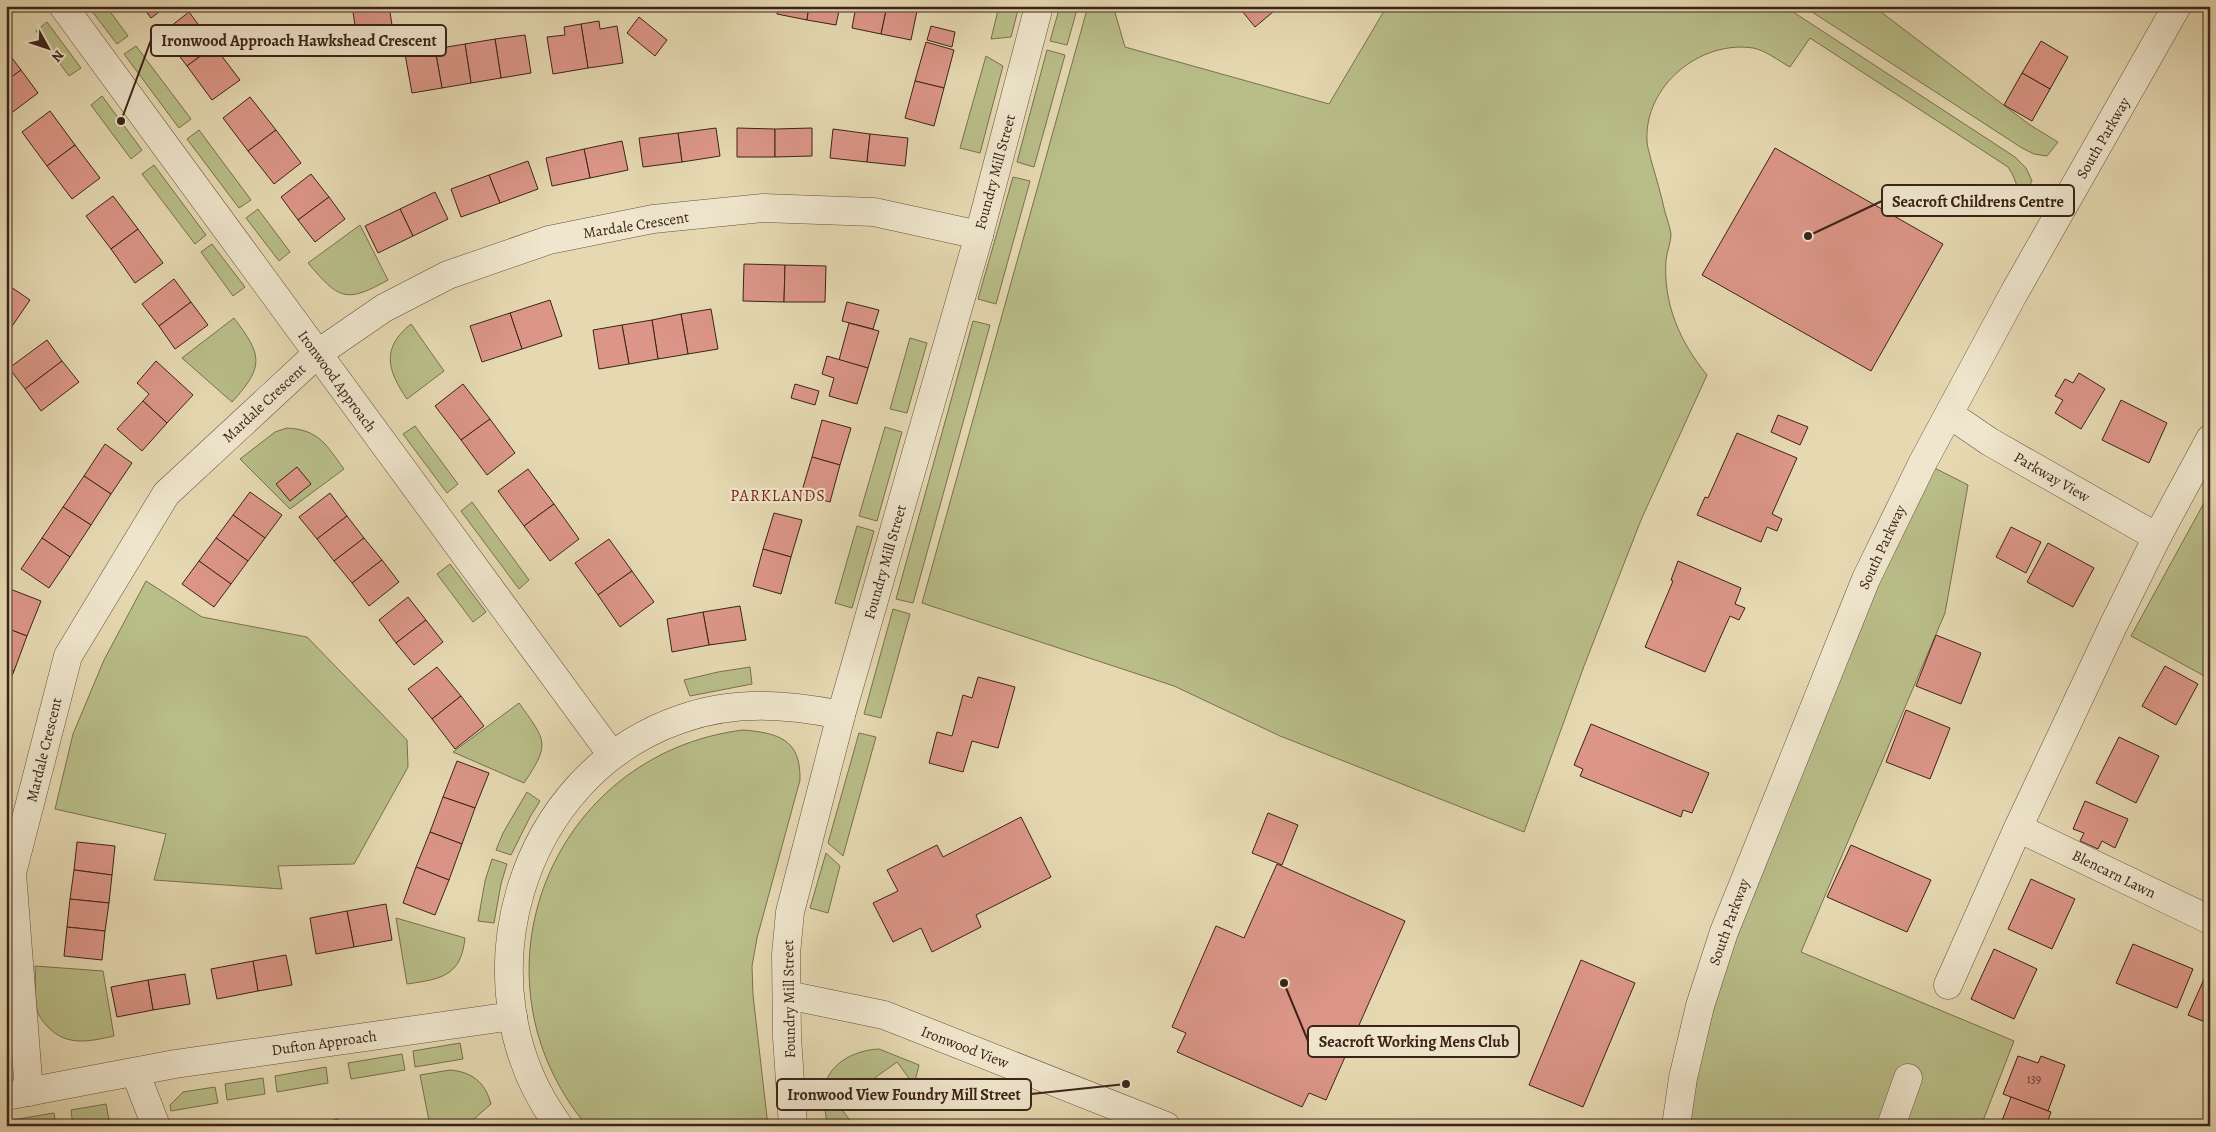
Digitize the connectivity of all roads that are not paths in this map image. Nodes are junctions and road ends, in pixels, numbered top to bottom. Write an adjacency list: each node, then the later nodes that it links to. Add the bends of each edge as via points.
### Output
1 (63, 6): 5 (street, Ironwood Approach)
2 (1039, 6): 4 (street, Foundry Mill Street)
3 (2177, 6): 6 (street, South Parkway)
4 (979, 235): 5 (street, Mardale Crescent, via 874,212 764,208 654,219 549,240 448,275 384,308); 9 (street, Foundry Mill Street)
5 (317, 354): 10 (street, Ironwood Approach); 18 (street, Mardale Crescent, via 166,494 68,656 12,873)
6 (1949, 414): 8 (street, Parkway View, via 1990,442); 23 (street, South Parkway, via 1866,579 1732,908 1700,1006 1683,1078)
7 (2210, 439): 8 (street)
8 (2157, 537): 11 (street)
9 (841, 715): 10 (street, via 785,705 732,706 665,725); 14 (street, Foundry Mill Street, via 790,912)
10 (612, 755): 15 (street, via 579,786 556,814 530,862 514,915 510,942)
11 (2018, 828): 12 (street, Blencarn Lawn); 13 (street)
12 (2210, 920)
13 (1948, 984)
14 (787, 995): 21 (street, Foundry Mill Street); 22 (street, Ironwood View, via 884,1015)
15 (513, 1016): 16 (street, Dufton Approach); 20 (street, via 530,1076)
16 (136, 1072): 18 (street, Dufton Approach); 19 (street)
17 (1908, 1078): 24 (street)
18 (18, 1094)
19 (156, 1126)
20 (559, 1126)
21 (793, 1126)
22 (1166, 1126)
23 (1676, 1126)
24 (1891, 1126)

